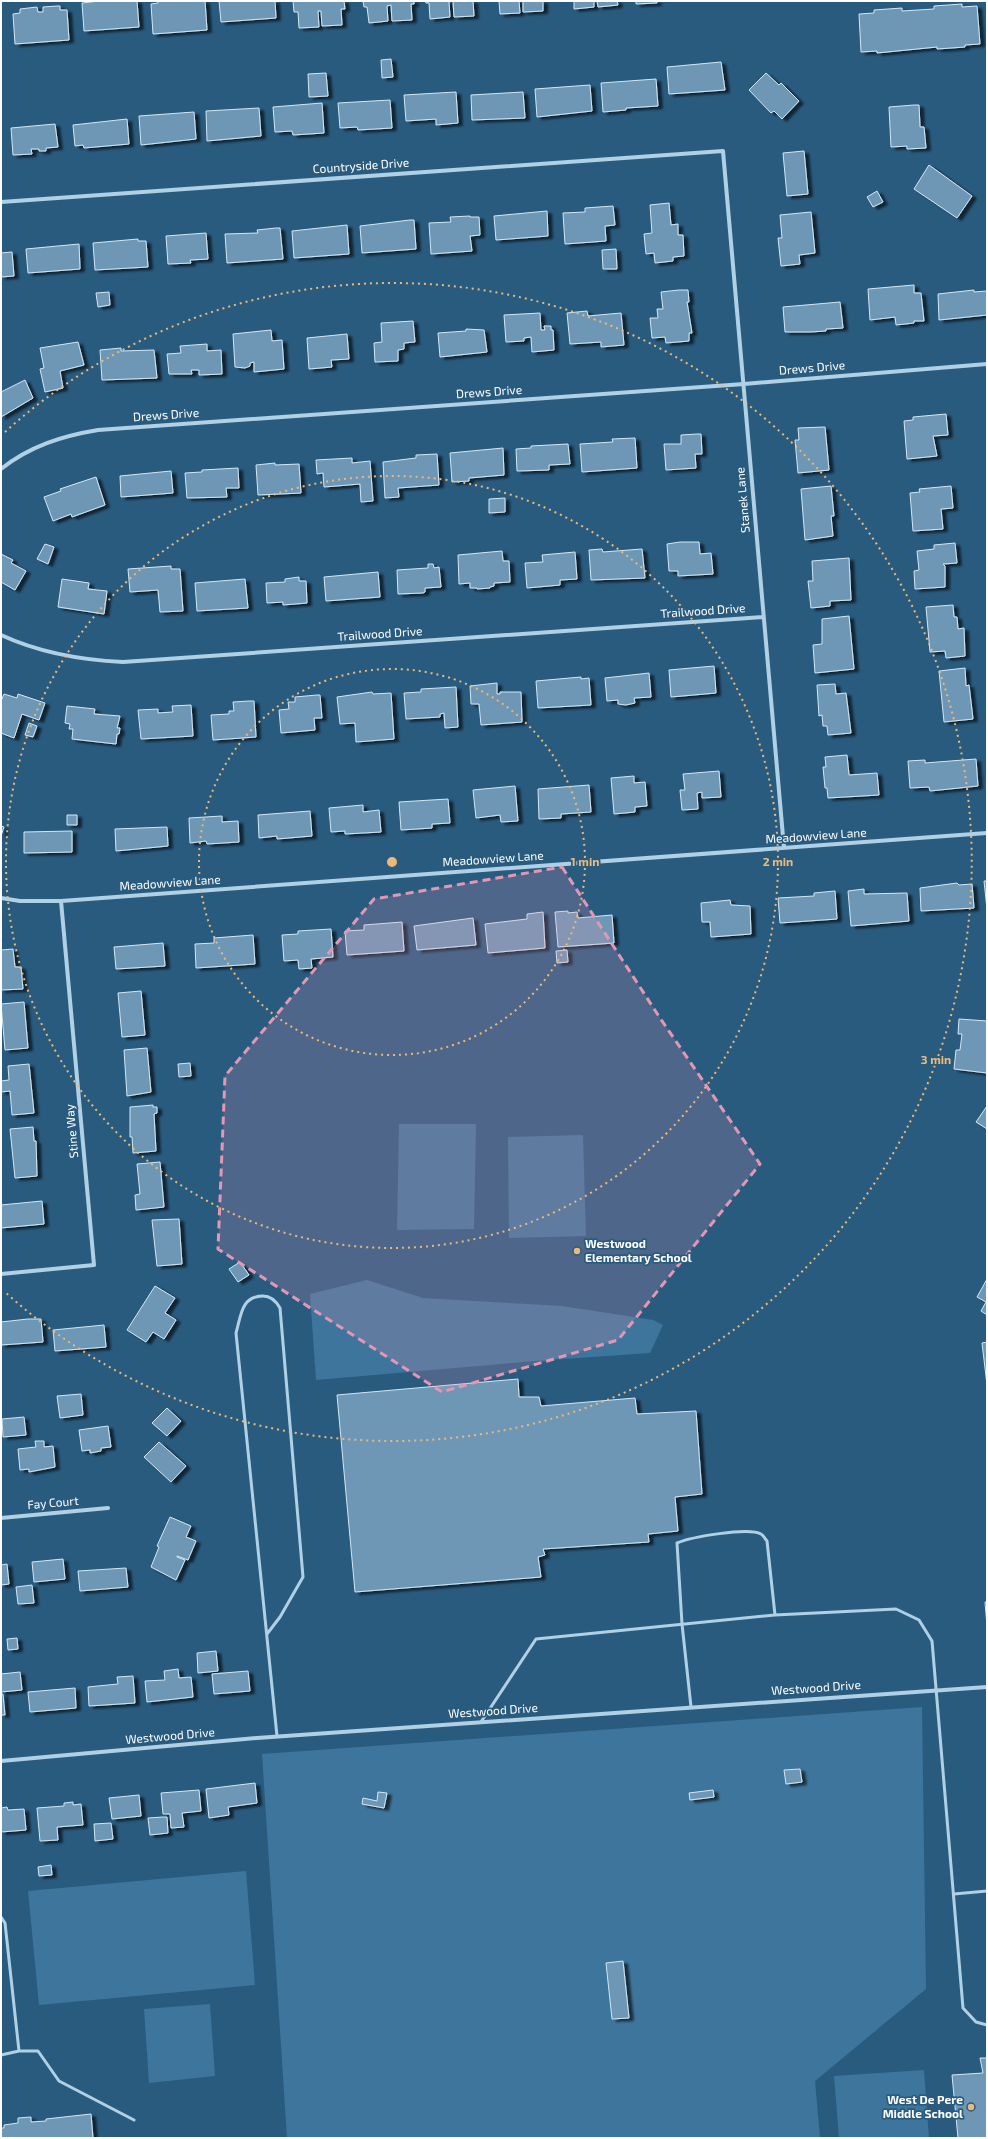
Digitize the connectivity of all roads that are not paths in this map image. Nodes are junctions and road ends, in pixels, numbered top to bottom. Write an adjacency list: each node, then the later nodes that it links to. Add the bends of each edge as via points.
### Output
1 (723, 151): 2 (street, Countryside Drive); 4 (street, Stanek Lane)
2 (1, 202)
3 (987, 364): 4 (street, Drews Drive)
4 (744, 384): 5 (street, Drews Drive, via 98,430 68,435 44,443); 6 (street, Stanek Lane)
5 (1, 469)
6 (763, 617): 7 (street, Trailwood Drive, via 123,662 86,660 51,653); 9 (street, Stanek Lane)
7 (1, 635)
8 (987, 833): 9 (street, Meadowview Lane)
9 (784, 848): 11 (street, Meadowview Lane)
10 (1, 898): 11 (street, Meadowview Lane, via 20,901)
11 (61, 901): 12 (street, Stine Way, via 94,1265)
12 (1, 1274)
13 (108, 1508): 14 (street, Fay Court)
14 (1, 1518)
15 (775, 1615): 16 (lane); 16 (lane, via 767,1541 762,1534 750,1531 689,1538 677,1543); 19 (lane, via 896,1609 919,1620 932,1641)
16 (682, 1624): 20 (lane); 21 (lane, via 536,1638)
17 (267, 1634): 17 (lane, via 303,1577 280,1308 269,1296 259,1296 249,1298 243,1306 236,1333); 22 (lane)
18 (987, 1687): 19 (street, Westwood Drive)
19 (937, 1690): 20 (street, Westwood Drive); 25 (lane)
20 (691, 1707): 21 (street, Westwood Drive)
21 (481, 1722): 22 (street, Westwood Drive)
22 (277, 1736): 23 (street, Westwood Drive)
23 (1, 1761)
24 (987, 1891): 25 (lane)
25 (954, 1894): 27 (lane, via 963,2008 976,2022)
26 (1, 1917): 28 (lane, via 5,1923)
27 (987, 2025)
28 (19, 2051): 29 (lane); 30 (lane, via 38,2051 59,2081)
29 (1, 2056)
30 (134, 2120)

